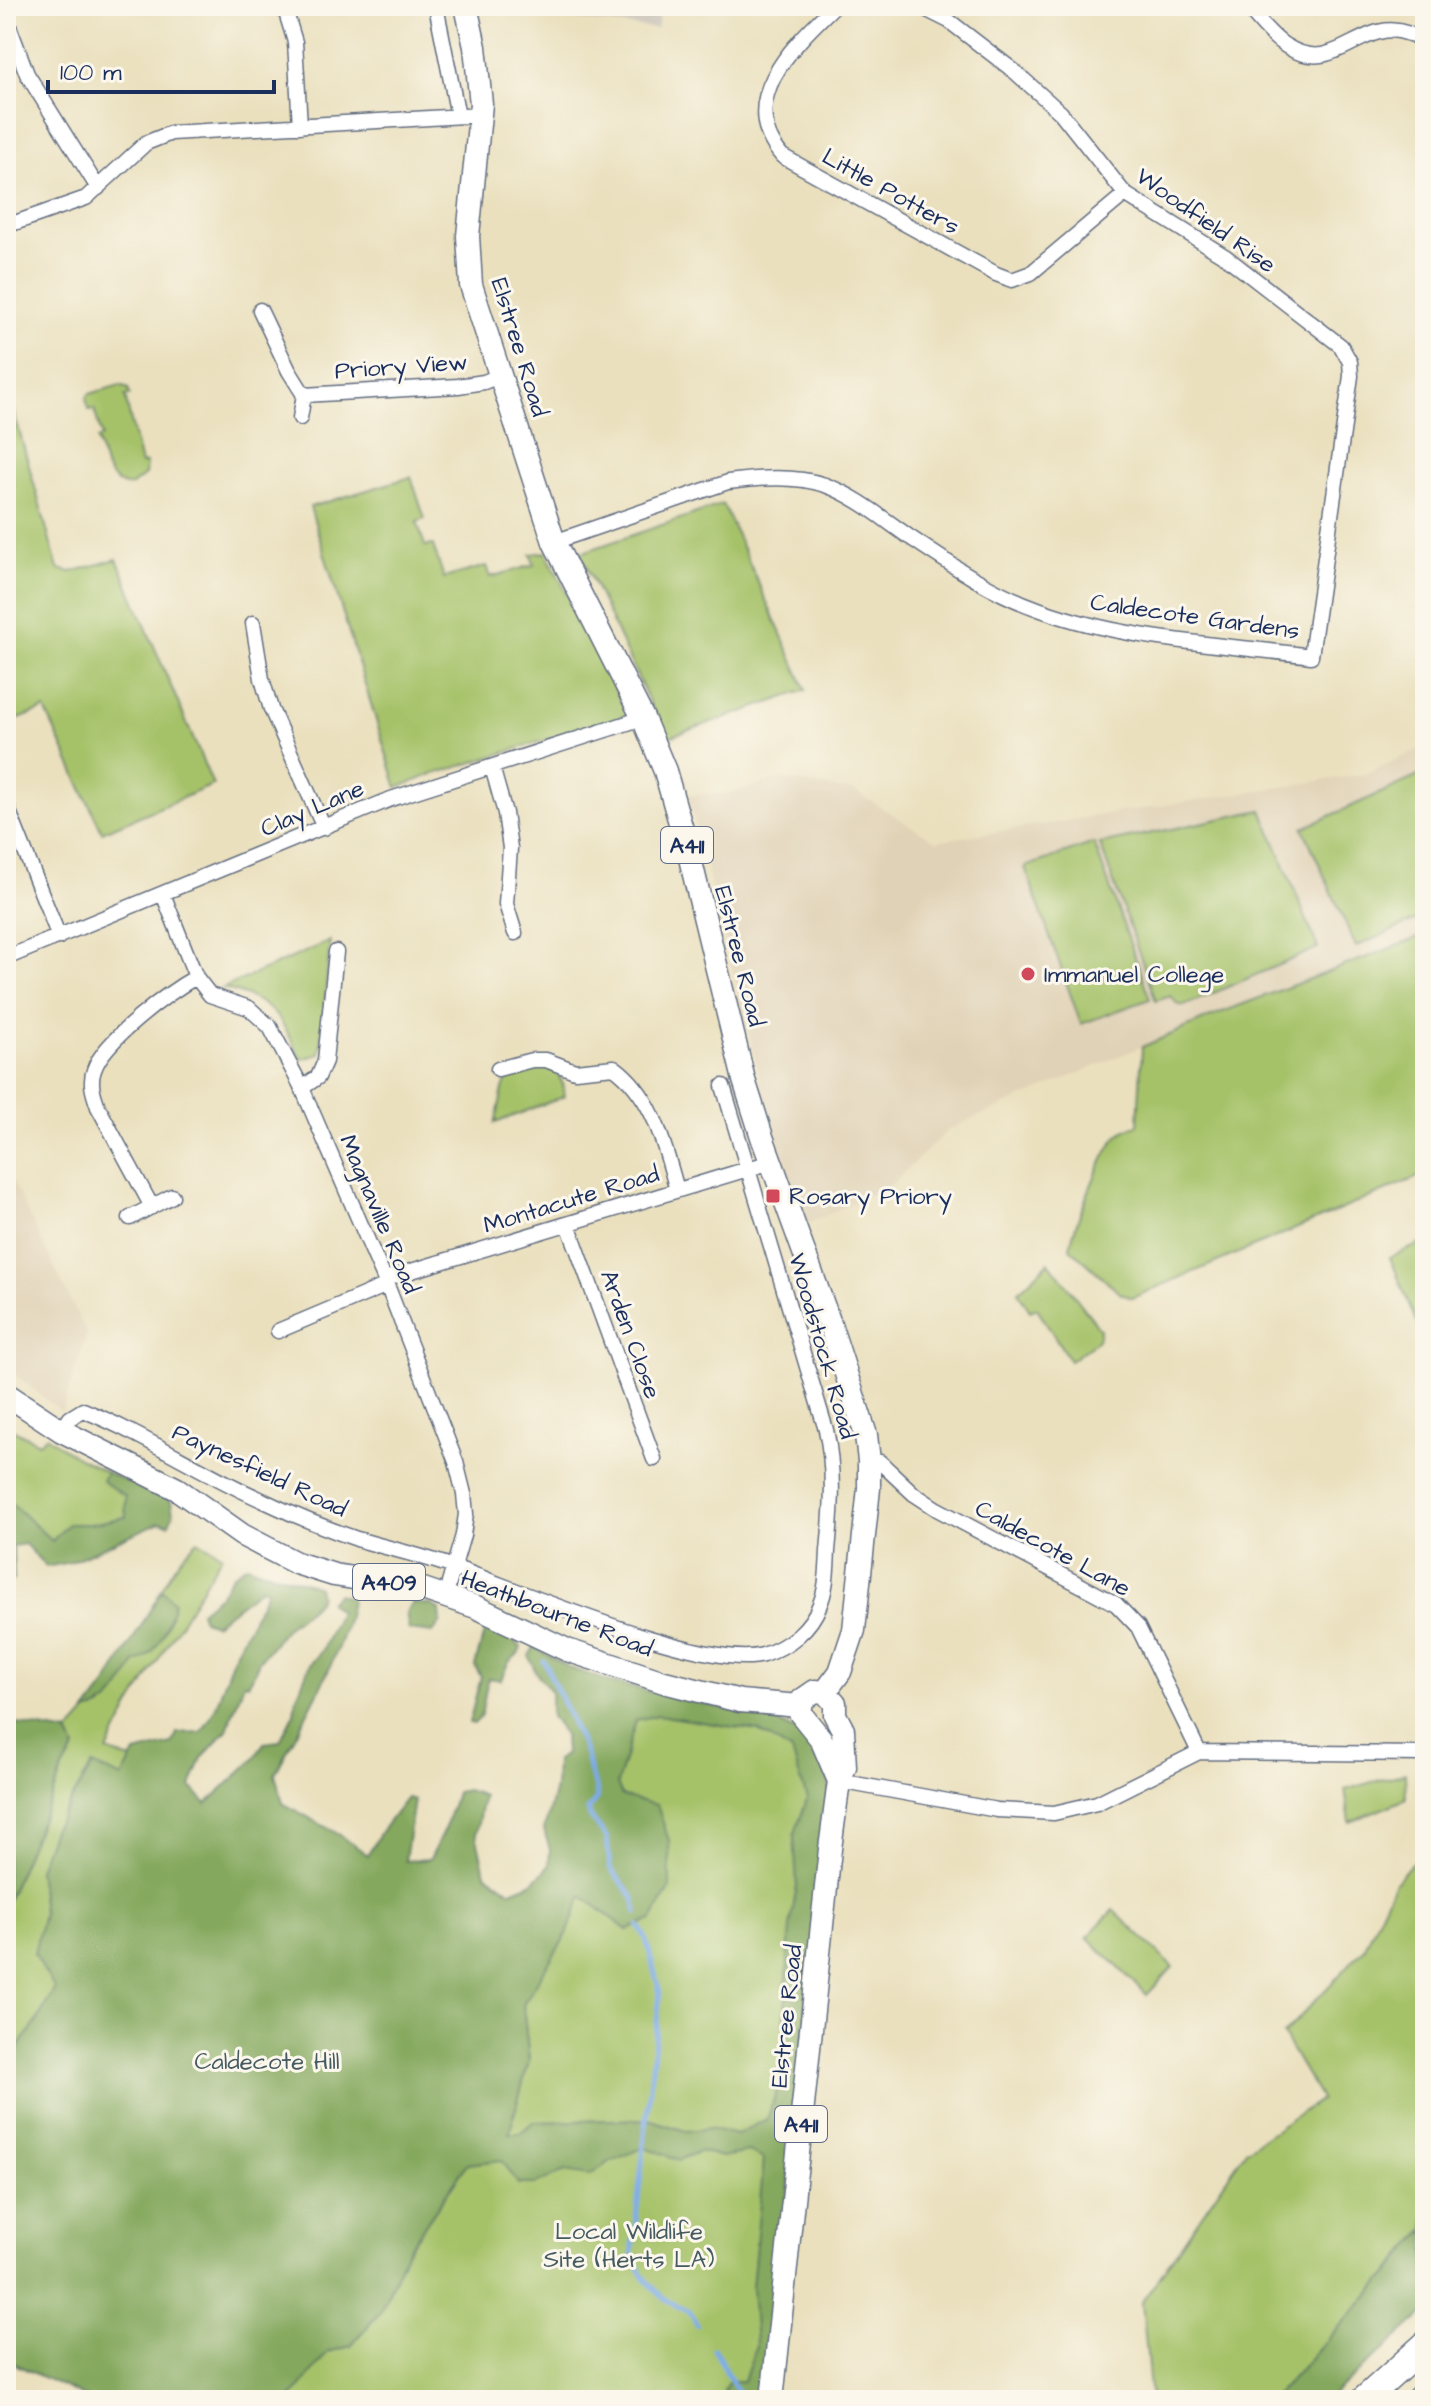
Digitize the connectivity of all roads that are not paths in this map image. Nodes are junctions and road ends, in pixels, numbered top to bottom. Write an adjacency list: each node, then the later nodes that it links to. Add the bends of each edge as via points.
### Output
1 (284, 6): 11 (street, via 295,42)
2 (436, 6): 10 (street)
3 (466, 6): 9 (main road, Elstree Road / A411)
4 (834, 6): 13 (street, Little Potters, via 788,56 768,87 764,124 782,156 1012,280 1031,273)
5 (919, 6): 13 (street, Woodfield Rise, via 949,21 1061,113)
6 (1246, 6): 8 (street, via 1283,45 1305,54 1328,54 1385,28 1405,31)
7 (6, 18): 12 (street, via 27,74)
8 (1425, 43)
9 (481, 115): 10 (street); 16 (main road, Elstree Road / A411, via 469,262 471,285)
10 (458, 116): 11 (street)
11 (300, 126): 12 (street, via 171,133 146,143)
12 (98, 188): 14 (street, via 86,198)
13 (1125, 194): 19 (street, Woodfield Rise, via 1226,257 1347,353 1351,376)
14 (6, 226)
15 (260, 310): 17 (street, Priory View)
16 (501, 375): 17 (street, Priory View, via 458,386); 20 (main road, Elstree Road / A411)
17 (304, 395): 18 (street, Priory View)
18 (300, 418)
19 (1330, 523): 20 (street, Caldecote Gardens, via 1311,656 1103,630 1041,610 974,580 851,496 797,479 728,482)
20 (554, 542): 22 (main road, Elstree Road / A411)
21 (253, 623): 25 (street, via 271,709)
22 (643, 718): 23 (street, Clay Lane); 35 (main road, Elstree Road / A411, via 677,807 744,1080)
23 (492, 767): 25 (street, Clay Lane); 27 (street, via 510,848 506,904)
24 (6, 804): 28 (street)
25 (324, 828): 26 (street, Clay Lane)
26 (163, 894): 28 (street, Clay Lane); 31 (street)
27 (515, 933)
28 (59, 937): 30 (street, Clay Lane)
29 (336, 952): 34 (street, via 325,1061 318,1077)
30 (6, 958)
31 (196, 977): 34 (street, Magnaville Road, via 210,995 261,1016); 39 (street, via 150,1007 100,1058 92,1076 98,1107)
32 (498, 1069): 37 (street, via 532,1060 575,1071 614,1067 654,1115)
33 (723, 1086): 36 (street, Woodstock Road)
34 (302, 1088): 42 (street, Magnaville Road)
35 (771, 1162): 36 (street, Montacute Road); 47 (main road, Elstree Road / A411, via 854,1397)
36 (748, 1169): 37 (street, Montacute Road); 48 (street, Woodstock Road, via 832,1458 825,1585 809,1624 798,1636 760,1656 729,1656 626,1629)
37 (677, 1190): 41 (street, Montacute Road)
38 (172, 1196): 39 (street)
39 (152, 1207): 40 (street)
40 (130, 1218)
41 (568, 1224): 42 (street, Montacute Road); 46 (street, Arden Close)
42 (386, 1282): 43 (street, Montacute Road); 48 (street, Magnaville Road, via 464,1494 463,1535)
43 (278, 1331)
44 (6, 1394): 45 (main road, Heathbourne Road / A409)
45 (62, 1431): 48 (street, Paynesfield Road, via 83,1410 316,1524); 49 (main road, Heathbourne Road / A409, via 177,1489 242,1535 296,1563)
46 (654, 1459)
47 (869, 1461): 50 (main road, Elstree Road / A411, via 854,1630 840,1672); 54 (street, Caldecote Lane, via 880,1462 937,1509 1130,1616)
48 (453, 1567): 49 (street, Magnaville Road)
49 (445, 1597): 51 (main road, Heathbourne Road / A409, via 567,1650 664,1682 740,1701)
50 (825, 1692): 51 (main road, via 808,1693); 52 (main road, Elstree Road / A411, via 835,1703)
51 (800, 1706): 53 (main road, via 803,1719)
52 (835, 1715): 53 (main road, via 827,1725); 56 (main road, Elstree Road / A411, via 845,1745)
53 (813, 1726): 56 (main road)
54 (1199, 1752): 55 (street); 56 (street, via 1097,1803 1054,1813 997,1810)
55 (1425, 1754)
56 (839, 1781): 59 (main road, Elstree Road / A411)
57 (1425, 2345): 60 (highway)
58 (1425, 2394): 61 (highway)
59 (772, 2400)
60 (1364, 2400)
61 (1419, 2400)

